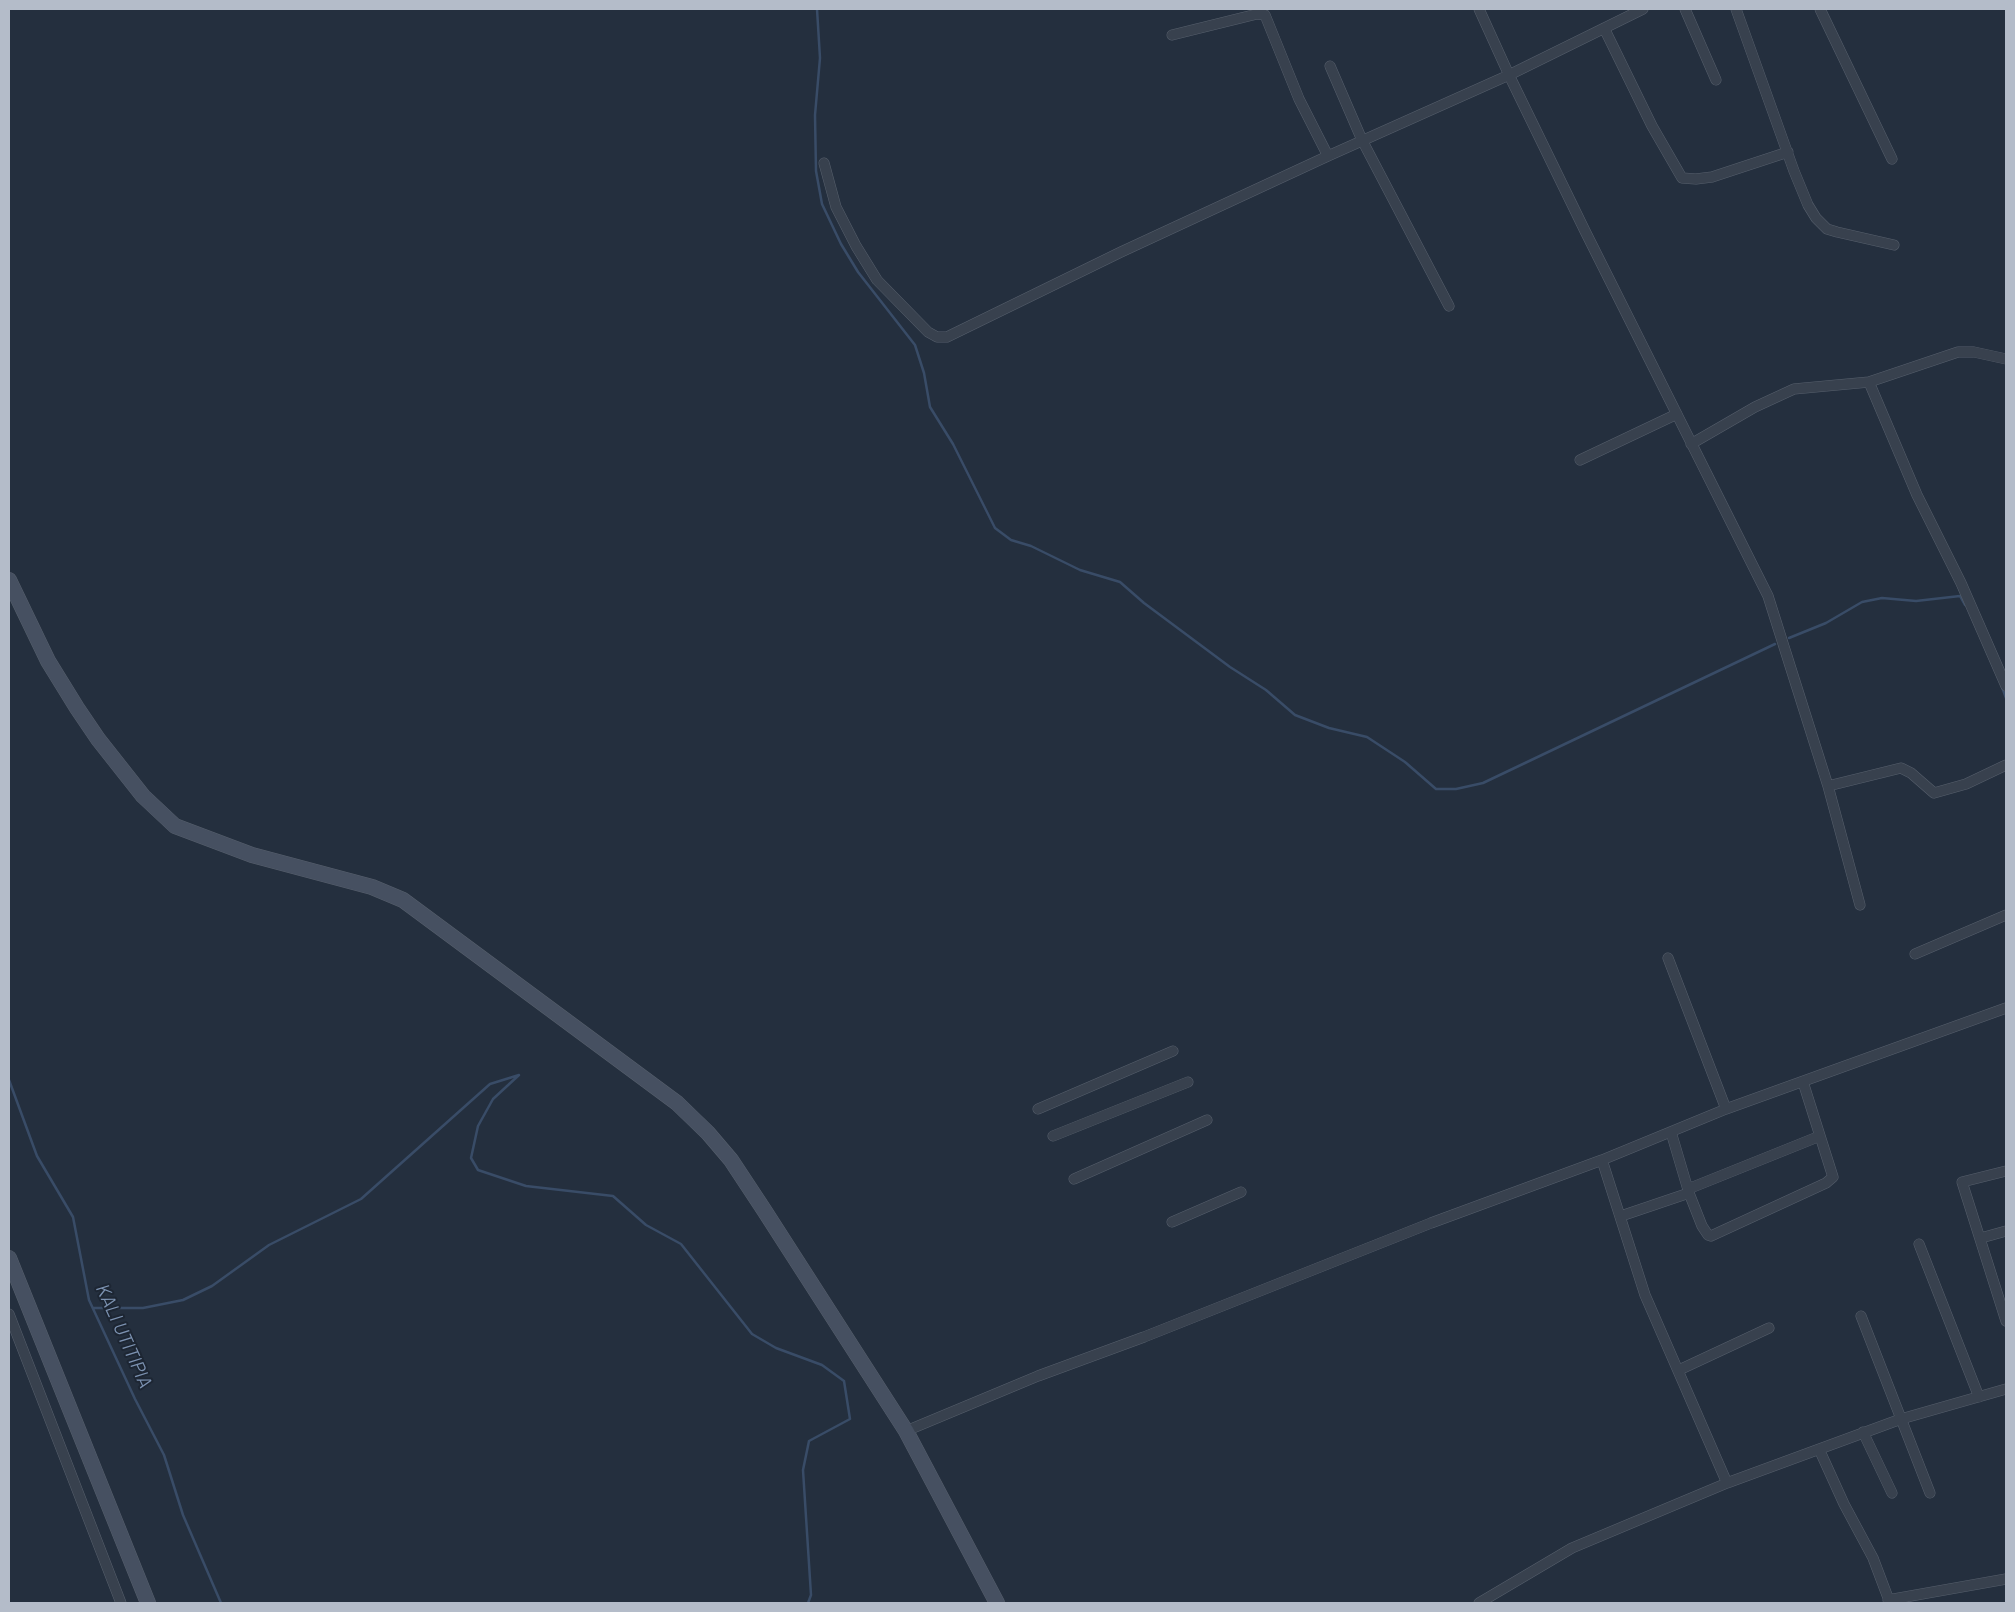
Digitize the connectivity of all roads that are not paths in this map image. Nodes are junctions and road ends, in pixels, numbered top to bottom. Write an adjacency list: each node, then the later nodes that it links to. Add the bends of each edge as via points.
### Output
1 (1479, 9): 10 (street)
2 (1643, 9): 7 (street)
3 (1685, 9): 11 (street)
4 (1736, 9): 13 (street)
5 (1820, 9): 15 (street)
6 (1256, 11): 8 (street); 14 (street, via 1267,17 1299,99)
7 (1604, 28): 10 (street); 13 (street, via 1652,126 1682,178 1712,177)
8 (1172, 35)
9 (1330, 66): 12 (street)
10 (1509, 76): 12 (street); 21 (street)
11 (1716, 80)
12 (1362, 140): 14 (street); 18 (street)
13 (1788, 152): 17 (street, via 1808,205 1821,224 1836,232)
14 (1328, 156): 16 (street, via 942,337 923,328 871,270 836,207)
15 (1892, 159)
16 (824, 163)
17 (1894, 245)
18 (1449, 306)
19 (2006, 359): 20 (street, via 1958,352)
20 (1869, 382): 22 (street, via 1809,386 1787,391); 25 (street, via 1917,495 1961,583)
21 (1678, 414): 22 (street); 23 (street)
22 (1691, 444): 27 (street, via 1768,596)
23 (1580, 460)
24 (9, 580): 62 (street, via 48,661 77,708 126,774 175,826 252,855 372,887 403,900 677,1103 694,1119 731,1160)
25 (2006, 686)
26 (2006, 766): 27 (street, via 1966,784 1934,793 1901,768)
27 (1828, 786): 28 (street)
28 (1860, 905)
29 (2006, 915): 30 (street)
30 (1915, 954)
31 (1668, 958): 37 (street)
32 (2006, 1008): 35 (street)
33 (1173, 1051): 36 (street)
34 (1188, 1082): 40 (street)
35 (1803, 1082): 37 (street); 41 (street)
36 (1038, 1109)
37 (1726, 1109): 39 (street)
38 (1207, 1120): 44 (street)
39 (1671, 1132): 42 (street); 45 (street)
40 (1053, 1136)
41 (1820, 1136): 45 (street); 45 (street, via 1833,1177 1711,1236 1702,1226)
42 (1602, 1160): 47 (street); 62 (street, via 1432,1222)
43 (2006, 1171): 50 (street, via 1962,1182)
44 (1074, 1179)
45 (1688, 1191): 47 (street)
46 (1241, 1192): 48 (street)
47 (1621, 1216): 58 (street, via 1645,1295)
48 (1172, 1222)
49 (2006, 1231): 50 (street)
50 (1981, 1238): 53 (street)
51 (1919, 1244): 60 (street)
52 (9, 1258): 71 (street)
53 (2002, 1295): 56 (street)
54 (9, 1314): 70 (street)
55 (1861, 1316): 61 (street)
56 (2006, 1321)
57 (1769, 1328): 58 (street)
58 (1679, 1370): 65 (street)
59 (2006, 1390): 60 (street)
60 (1979, 1397): 61 (street)
61 (1901, 1419): 63 (street); 67 (street)
62 (906, 1431): 72 (street)
63 (1863, 1432): 64 (street); 66 (street)
64 (1819, 1449): 65 (street); 69 (street, via 1873,1558)
65 (1727, 1483): 73 (street, via 1580,1545)
66 (1892, 1493)
67 (1930, 1493)
68 (2006, 1579): 69 (street)
69 (1889, 1601)
70 (122, 1603)
71 (148, 1603)
72 (997, 1603)
73 (1479, 1603)

